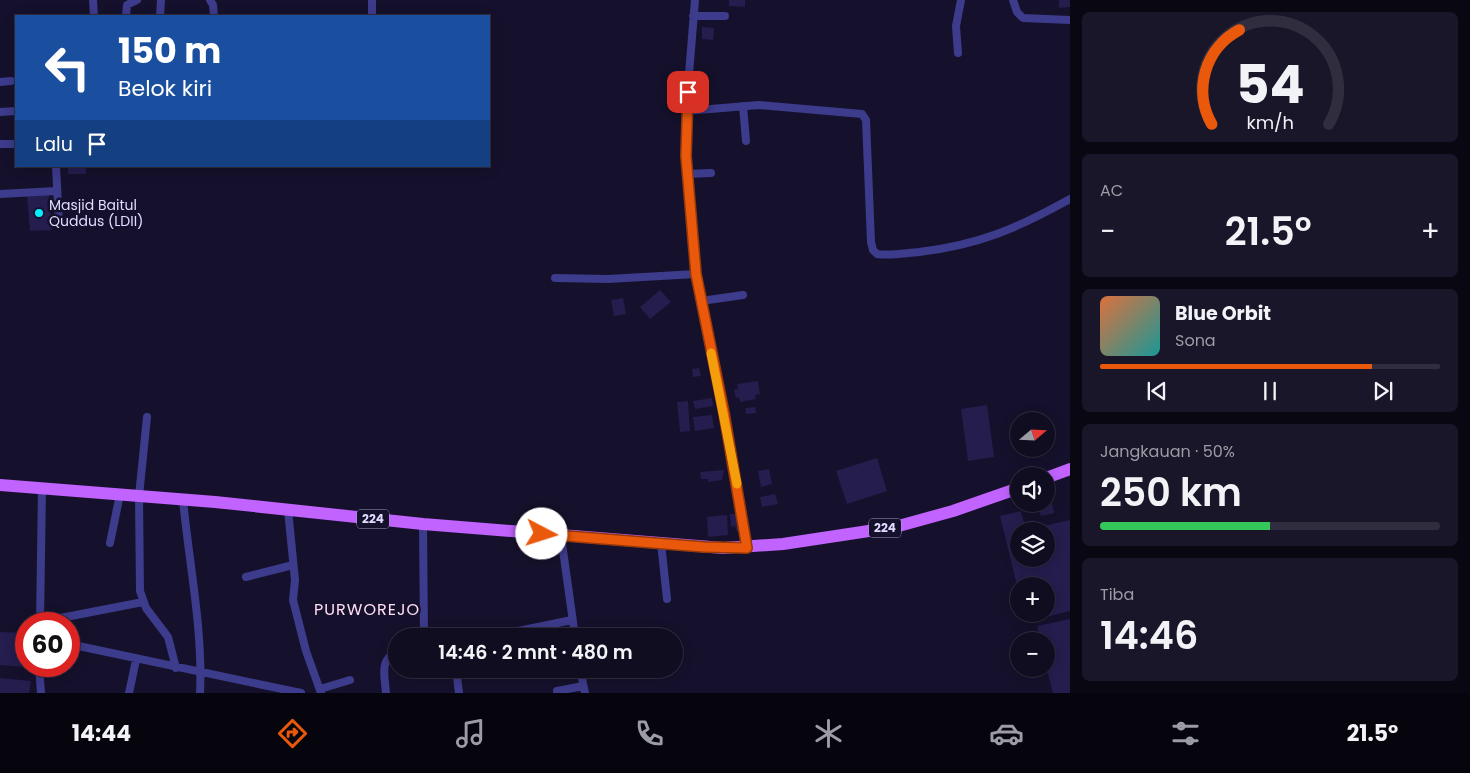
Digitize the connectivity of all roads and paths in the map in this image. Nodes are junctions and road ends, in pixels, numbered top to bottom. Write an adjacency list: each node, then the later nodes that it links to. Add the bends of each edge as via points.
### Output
1 (93, 0): 9 (street)
2 (137, 0): 10 (street, via 127,5)
3 (161, 0): 11 (street)
4 (210, 0): 12 (street)
5 (372, 0): 13 (street)
6 (695, 0): 14 (street)
7 (961, 0): 17 (street, via 956,26)
8 (1013, 0): 16 (street, via 1017,12 1024,18)
9 (94, 15)
10 (126, 15)
11 (160, 15)
12 (214, 15)
13 (372, 15)
14 (693, 16): 15 (street); 22 (street)
15 (726, 16)
16 (1070, 20)
17 (958, 53)
18 (12, 81): 19 (street)
19 (0, 82)
20 (743, 106): 22 (street); 24 (street); 32 (street, via 859,113 864,116 871,242 877,254 933,250 967,243 1025,224)
21 (15, 110): 23 (street)
22 (686, 111): 29 (street)
23 (0, 112)
24 (746, 141)
25 (0, 144): 26 (street)
26 (15, 144)
27 (56, 167): 30 (street)
28 (711, 173): 29 (street)
29 (687, 174): 34 (street)
30 (56, 191): 31 (street); 33 (street)
31 (0, 194)
32 (1070, 199)
33 (59, 225)
34 (696, 274): 35 (street, via 608,279); 37 (street)
35 (555, 278)
36 (743, 296): 37 (street)
37 (701, 301): 52 (street)
38 (147, 417): 45 (street)
39 (1070, 469): 40 (main road)
40 (1055, 475)
41 (0, 485): 42 (main road, 224)
42 (42, 488): 44 (main road, 224); 57 (street)
43 (1010, 491): 52 (main road, 224, via 895,527)
44 (120, 494): 45 (main road, 224); 50 (street)
45 (139, 496): 46 (main road, 224); 56 (street)
46 (183, 500): 47 (main road, 224); 67 (street)
47 (288, 510): 48 (main road, 224); 53 (street)
48 (423, 524): 49 (main road, 224); 60 (street)
49 (561, 536): 51 (main road, 224); 59 (street)
50 (110, 543)
51 (661, 543): 52 (main road, 224); 55 (street)
52 (747, 548)
53 (293, 565): 54 (street); 72 (street, via 293,600 306,651)
54 (246, 577)
55 (667, 599)
56 (142, 602): 58 (street); 66 (street, via 166,633)
57 (40, 612)
58 (80, 615)
59 (572, 620): 61 (street); 62 (street)
60 (424, 628)
61 (533, 628)
62 (573, 628)
63 (80, 647): 65 (street)
64 (388, 658): 78 (street, via 385,662)
65 (136, 660): 66 (street); 75 (street)
66 (176, 668): 67 (street)
67 (201, 672): 76 (street); 77 (street)
68 (40, 677): 74 (street)
69 (457, 678): 79 (street)
70 (350, 680): 72 (street)
71 (584, 689): 73 (street)
72 (321, 691)
73 (557, 691)
74 (41, 693)
75 (129, 693)
76 (200, 693)
77 (301, 693)
78 (386, 693)
79 (459, 693)

